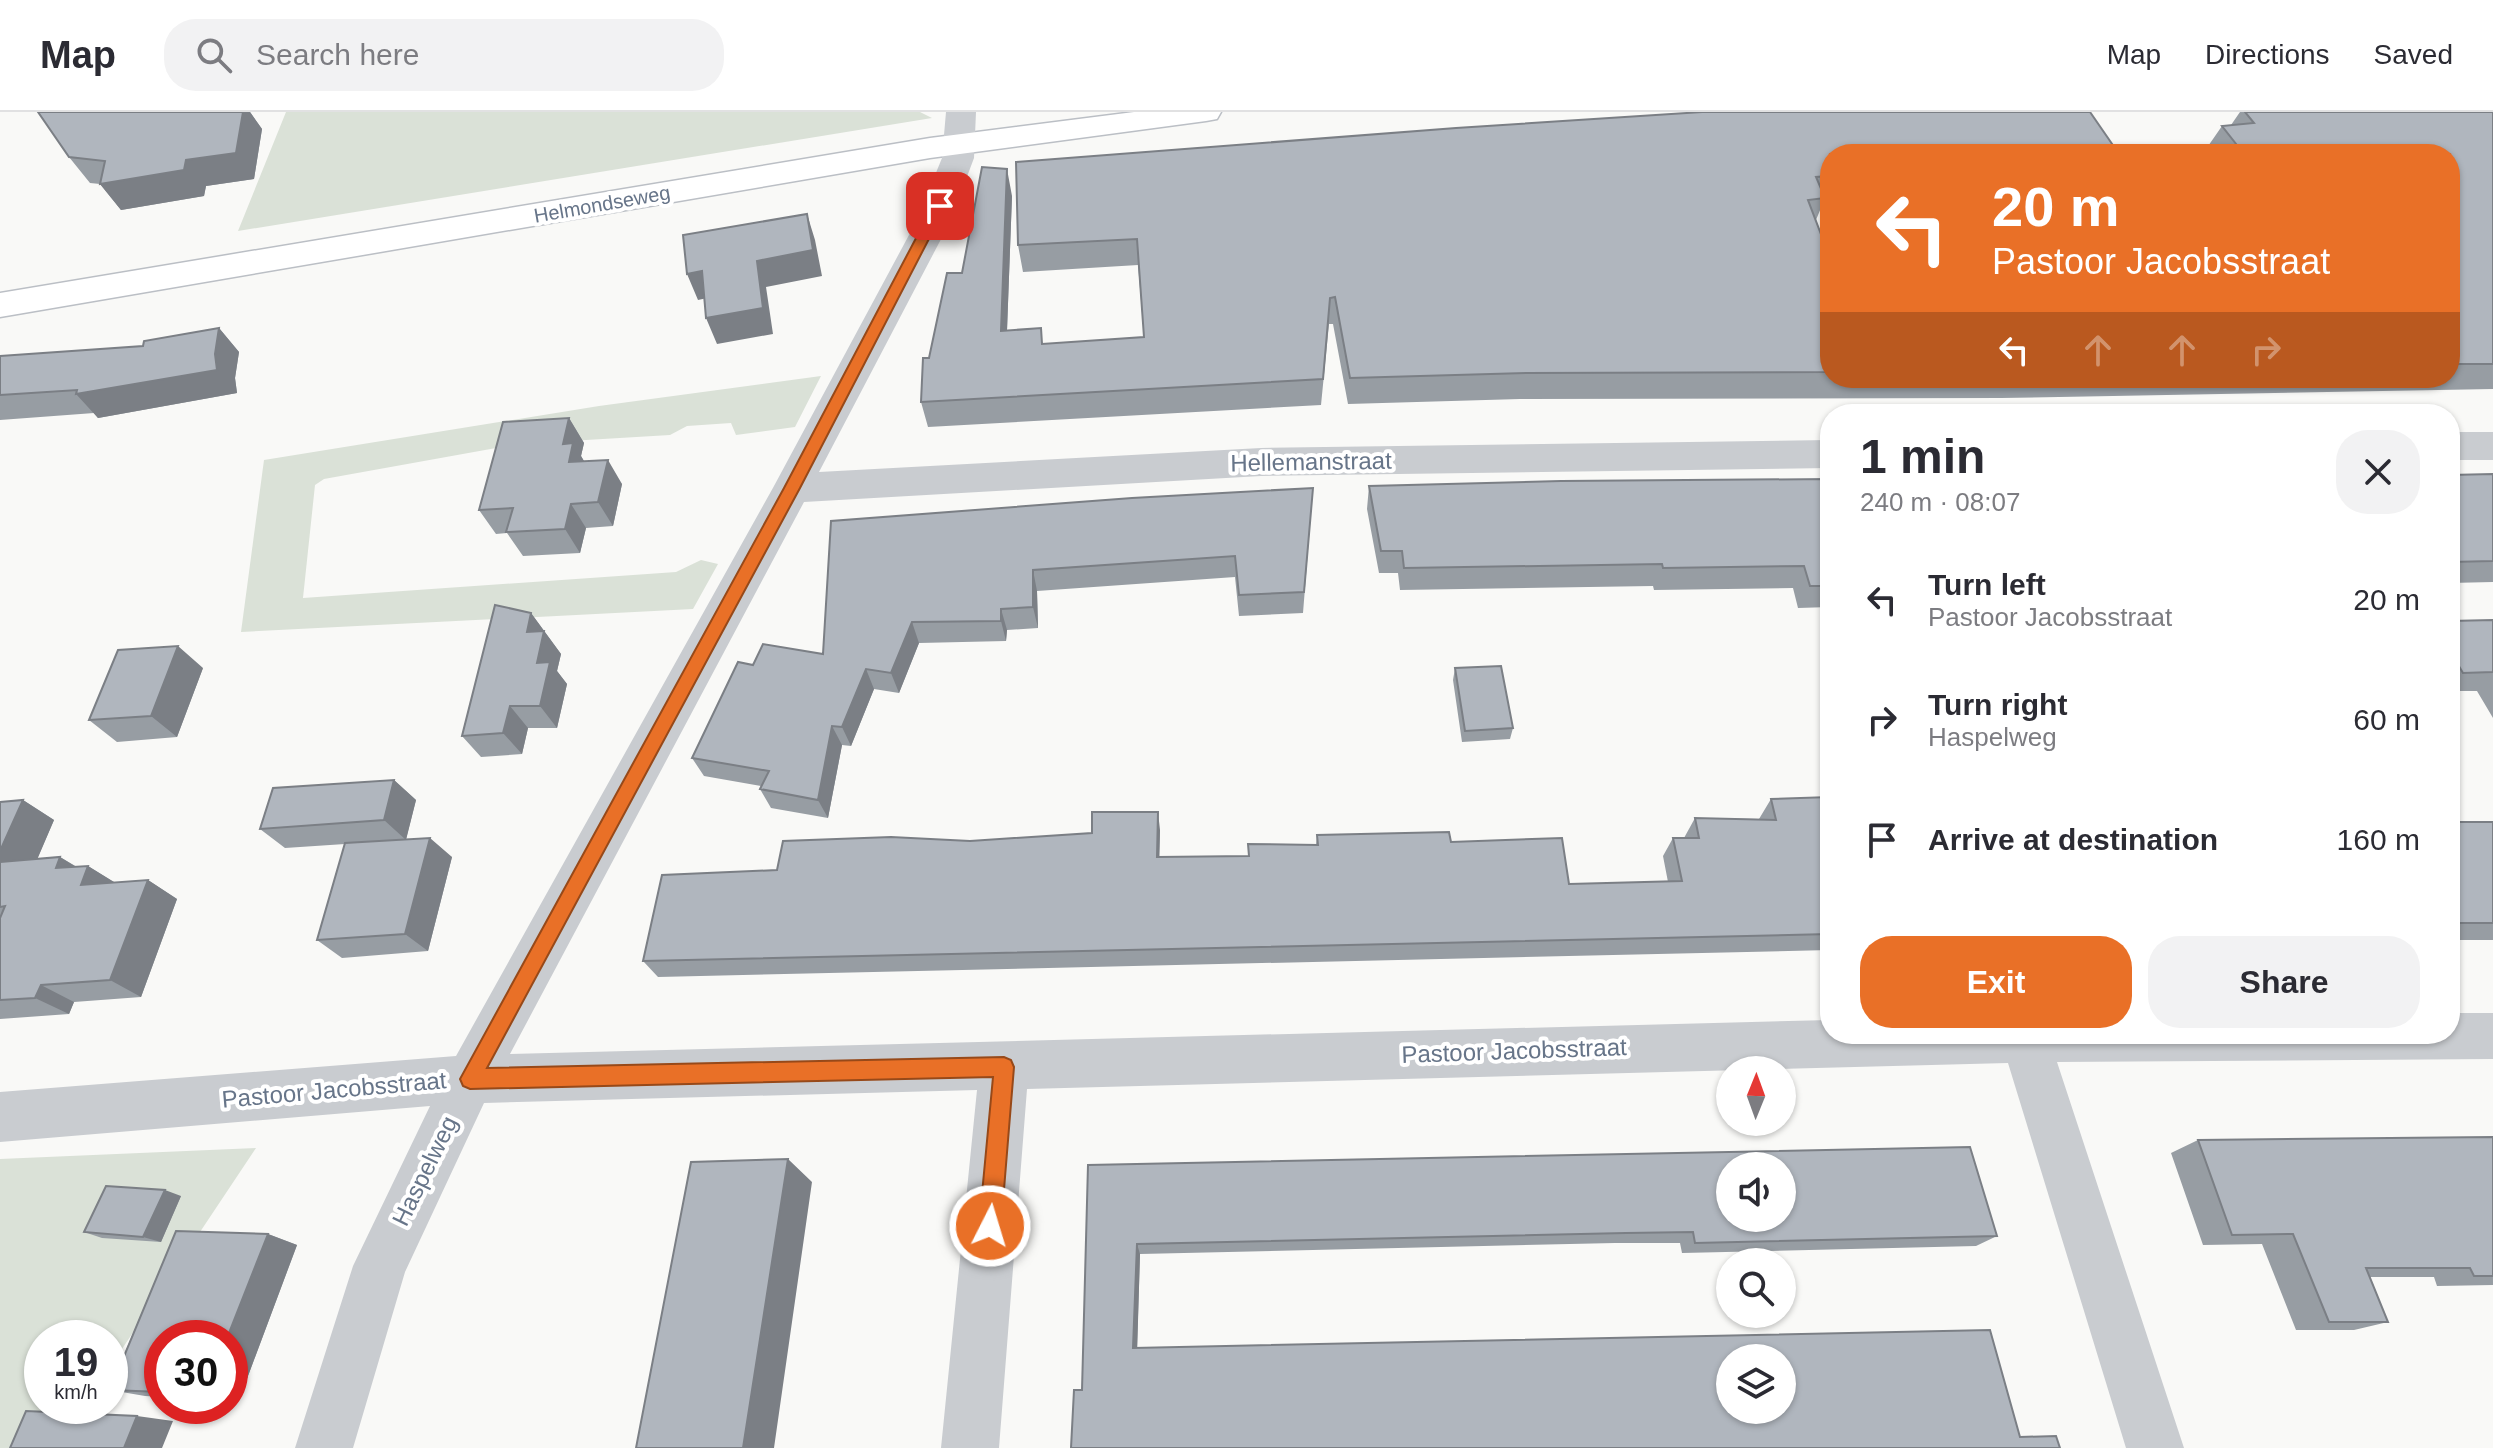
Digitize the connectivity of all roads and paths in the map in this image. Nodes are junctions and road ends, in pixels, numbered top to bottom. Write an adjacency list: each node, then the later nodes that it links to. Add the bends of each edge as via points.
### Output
1 (1206, 112): 2 (street, Helmondseweg)
2 (960, 128): 3 (street, Helmondseweg); 7 (street, Haspelweg, via 958,158 933,222)
3 (0, 305)
4 (2460, 446): 5 (street)
5 (2493, 446)
6 (1820, 454): 7 (street, Hellemanstraat, via 1261,462)
7 (792, 488): 13 (street, Haspelweg)
8 (2460, 1036): 9 (street, Pastoor Jacobsstraat)
9 (2493, 1036)
10 (1820, 1043): 12 (street, Pastoor Jacobsstraat)
11 (2027, 1044): 17 (street)
12 (1004, 1067): 13 (street, Pastoor Jacobsstraat); 16 (street)
13 (470, 1079): 14 (street, Pastoor Jacobsstraat); 15 (street, Haspelweg, via 380,1266)
14 (0, 1117)
15 (324, 1448)
16 (970, 1448)
17 (2155, 1448)

